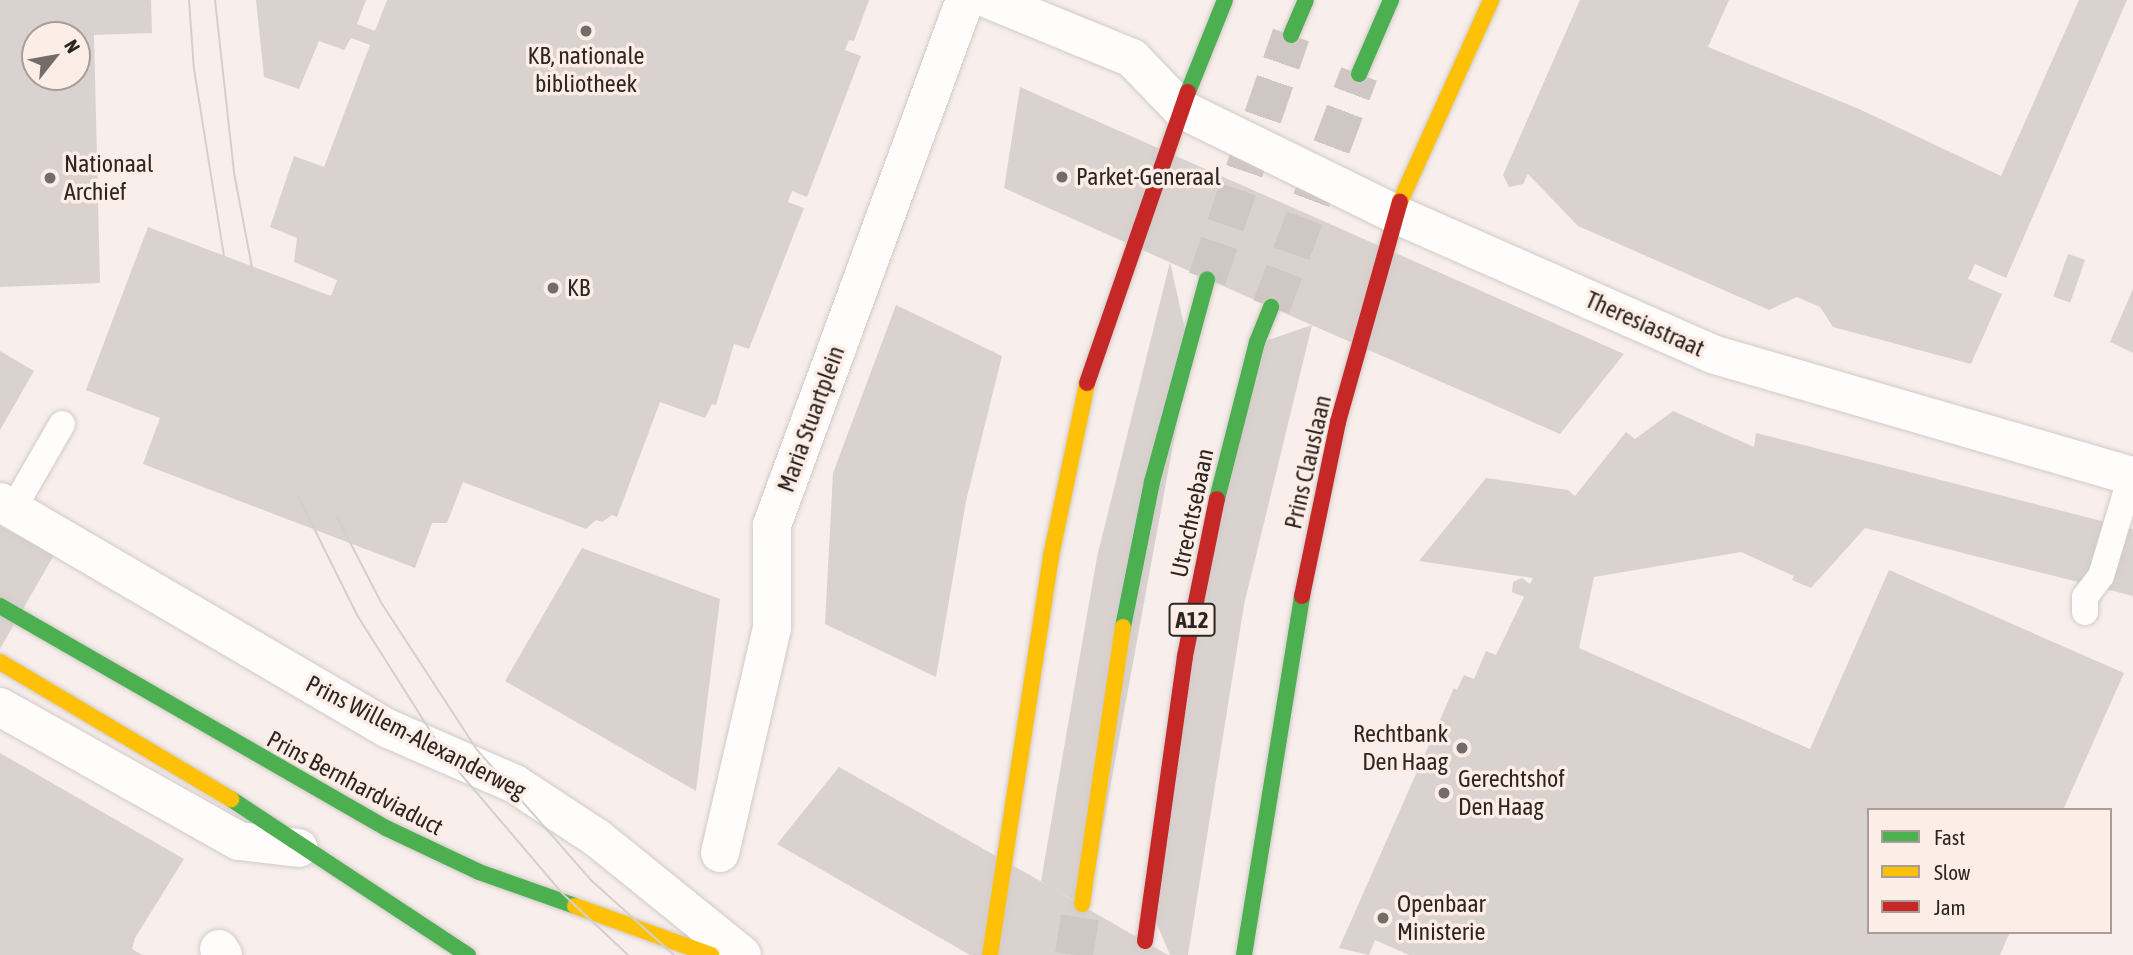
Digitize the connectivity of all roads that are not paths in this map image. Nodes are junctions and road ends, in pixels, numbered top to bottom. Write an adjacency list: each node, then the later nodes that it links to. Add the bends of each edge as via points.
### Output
1 (965, 0): 21 (street, Maria Stuartplein, via 772,525 772,628)
2 (990, 0): 9 (street, via 1132,58)
3 (1225, 0): 9 (street)
4 (1306, 0): 7 (street)
5 (1391, 0): 8 (street)
6 (1490, 0): 10 (street, Prins Clauslaan)
7 (1291, 35)
8 (1359, 74)
9 (1181, 109): 10 (street, Theresiastraat); 27 (street, via 1082,397 1051,556)
10 (1395, 214): 14 (street, Theresiastraat, via 1712,354); 28 (street, Prins Clauslaan, via 1338,422 1288,662)
11 (1207, 279): 22 (street, Utrechtsebaan, via 1152,482 1119,649)
12 (1271, 307): 23 (street, Utrechtsebaan / A12, via 1257,342 1218,494 1185,656)
13 (62, 424): 15 (lane)
14 (2132, 476): 17 (lane, via 2101,576 2085,597)
15 (6, 505): 26 (street, Prins Willem-Alexanderweg, via 389,729 515,785 597,838)
16 (0, 606): 25 (street, Prins Bernhardviaduct, via 386,828 479,872)
17 (2085, 612)
18 (0, 662): 20 (street, via 198,776)
19 (0, 707): 20 (street, via 239,841)
20 (299, 848): 24 (street)
21 (720, 853)
22 (1082, 904)
23 (1145, 941)
24 (468, 955)
25 (711, 955)
26 (742, 955)
27 (990, 955)
28 (1244, 955)

